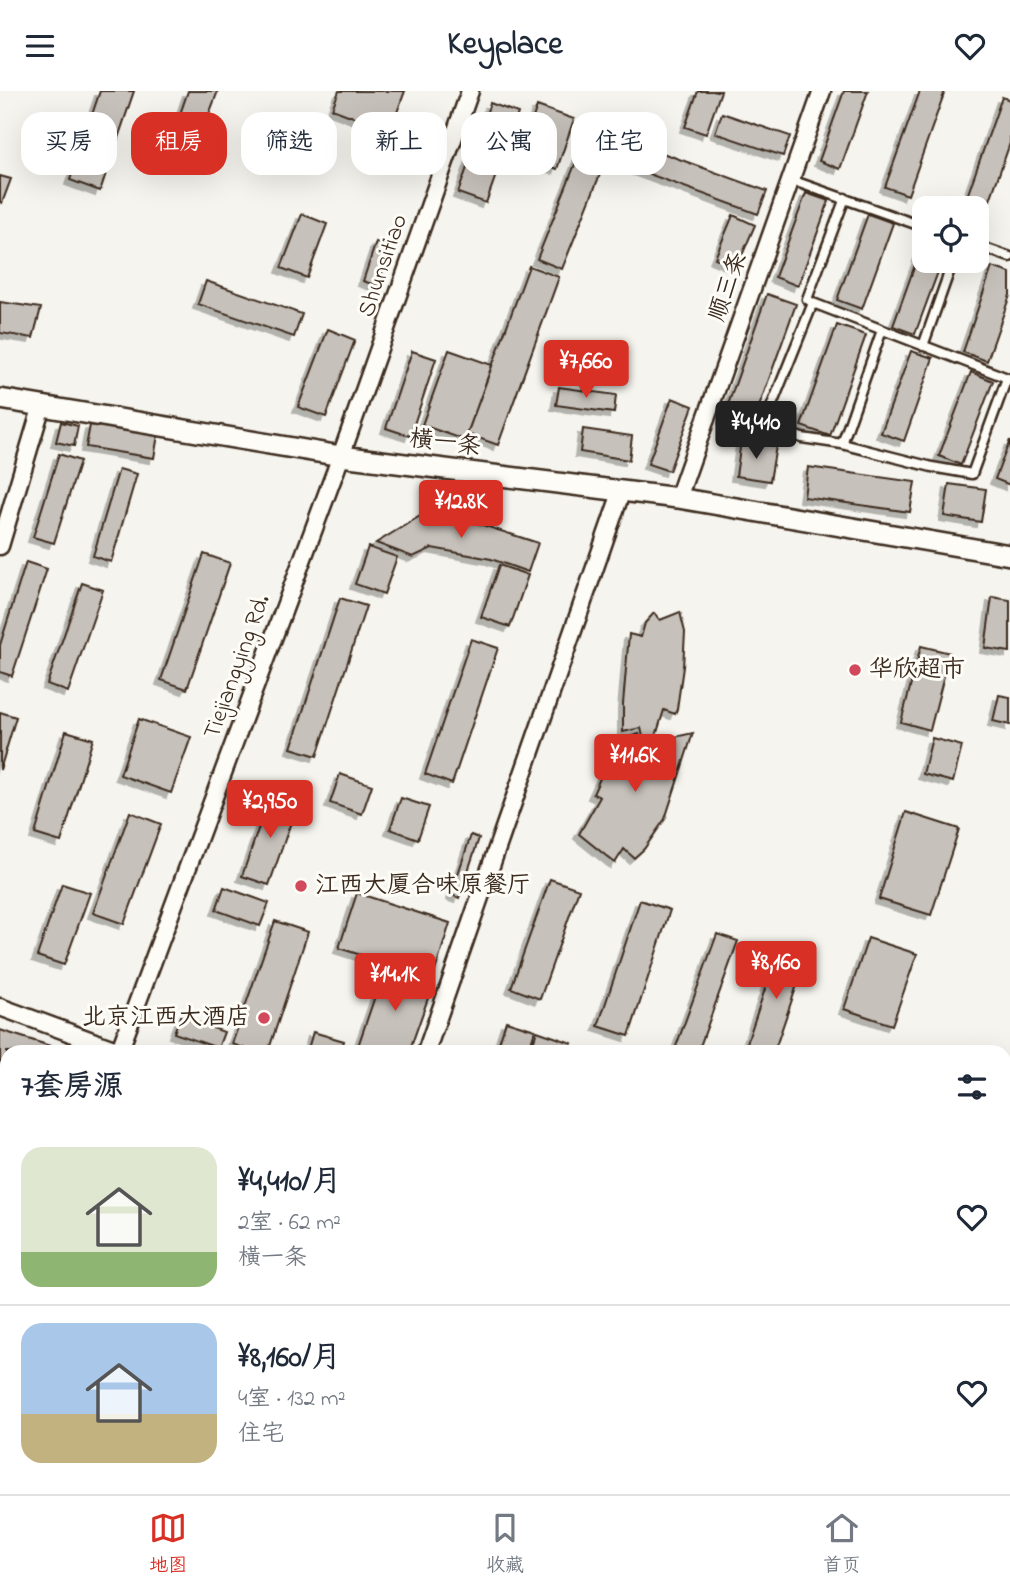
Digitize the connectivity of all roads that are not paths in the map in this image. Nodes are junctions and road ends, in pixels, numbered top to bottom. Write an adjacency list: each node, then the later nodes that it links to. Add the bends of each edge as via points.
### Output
1 (470, 91): 16 (street, Shunsitiao)
2 (822, 91): 3 (street, 顺三条)
3 (791, 180): 4 (lane); 18 (street, 顺三条)
4 (845, 198): 5 (lane); 9 (lane, via 807,299)
5 (912, 223)
6 (989, 250): 7 (lane)
7 (1010, 257)
8 (949, 273): 11 (lane)
9 (813, 303): 10 (lane); 15 (lane, via 764,425 802,438)
10 (882, 330): 11 (lane); 15 (lane)
11 (923, 346): 12 (lane)
12 (1008, 379): 15 (lane, via 972,474)
13 (0, 398): 14 (street, 横一条)
14 (42, 405): 16 (street, 横一条); 19 (street)
15 (842, 444)
16 (341, 456): 17 (street, 横一条); 23 (street, Tiejiangying Rd.)
17 (622, 490): 18 (street, 横一条); 24 (street)
18 (678, 498): 20 (street, 横一条)
19 (0, 546)
20 (1010, 554)
21 (0, 1007): 22 (street)
22 (104, 1045)
23 (122, 1045)
24 (427, 1045)

